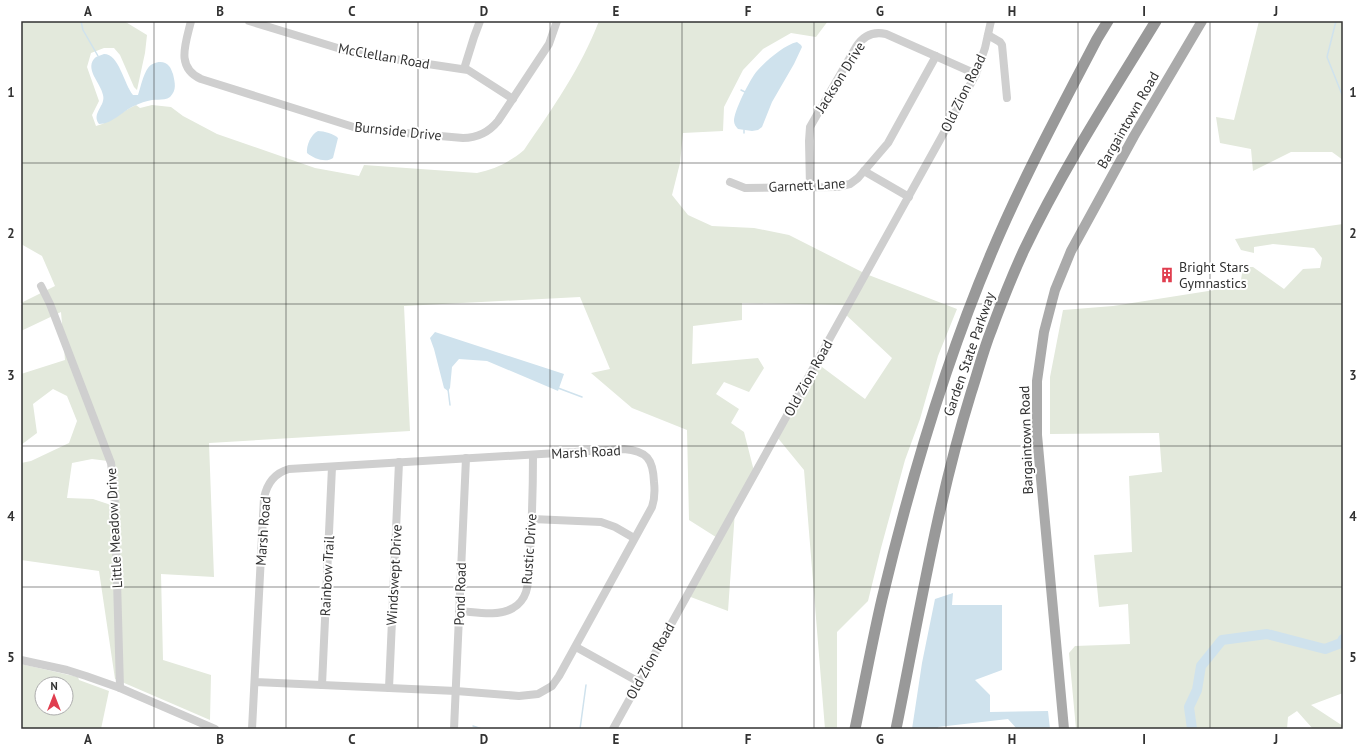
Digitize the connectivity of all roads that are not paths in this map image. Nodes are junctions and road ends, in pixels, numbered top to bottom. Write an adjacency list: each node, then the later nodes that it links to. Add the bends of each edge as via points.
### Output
1 (191, 21): 14 (street, Burnside Drive, via 184,58 188,70 198,78 357,128 475,137 494,126)
2 (250, 21): 11 (street, McClellan Road, via 354,53)
3 (480, 21): 11 (street)
4 (557, 21): 14 (street, Burnside Drive, via 549,44)
5 (990, 21): 9 (street, Old Zion Road)
6 (1108, 21): 39 (highway, Garden State Parkway, via 1011,207 967,314 914,473 882,600)
7 (1156, 21): 40 (highway, Garden State Parkway, via 1088,132 1046,209 1019,262 990,333 959,432 945,488)
8 (1202, 21): 41 (main road, Bargaintown Road, via 1074,245 1059,280 1044,332 1037,381 1037,435)
9 (988, 35): 12 (street, Old Zion Road); 13 (street, via 1002,45)
10 (936, 56): 12 (street, Jackson Drive); 15 (street, Garnett Lane, via 892,137); 17 (street, Jackson Drive, via 884,34 872,34 861,40 810,127)
11 (464, 69): 14 (street, McClellan Road)
12 (976, 74): 18 (street, Old Zion Road)
13 (1007, 98)
14 (513, 99)
15 (864, 171): 17 (street, Garnett Lane, via 847,185); 18 (street)
16 (730, 182): 17 (street, Garnett Lane, via 745,188)
17 (810, 187)
18 (909, 197): 30 (street, Old Zion Road)
19 (41, 286): 32 (street, Little Meadow Drive, via 111,462 115,501)
20 (533, 455): 21 (street, Marsh Road); 24 (street, Rustic Drive); 25 (street, Marsh Road, via 624,449 645,455 652,466 655,497)
21 (466, 458): 22 (street, Marsh Road); 26 (street, Pond Road)
22 (399, 462): 23 (street, Marsh Road); 33 (street, Windswept Drive)
23 (332, 467): 29 (street, Marsh Road, via 282,471 272,479 265,492); 31 (street, Rainbow Trail)
24 (532, 519): 25 (street, via 601,522); 26 (street, Rustic Drive, via 529,578 521,602 506,611 496,613)
25 (634, 538): 27 (street, Marsh Road)
26 (459, 611): 34 (street, Pond Road)
27 (576, 647): 30 (street); 34 (street, Marsh Road, via 552,686 538,694 519,696)
28 (21, 660): 32 (street, via 67,670)
29 (255, 682): 31 (street, Marsh Road); 36 (street, Marsh Road)
30 (639, 682): 38 (street, Old Zion Road)
31 (322, 685): 33 (street, Marsh Road)
32 (120, 688): 35 (street)
33 (389, 688): 34 (street, Marsh Road)
34 (456, 691): 37 (street, Pond Road)
35 (215, 729)
36 (252, 729)
37 (454, 729)
38 (613, 729)
39 (855, 729)
40 (896, 729)
41 (1064, 729)

